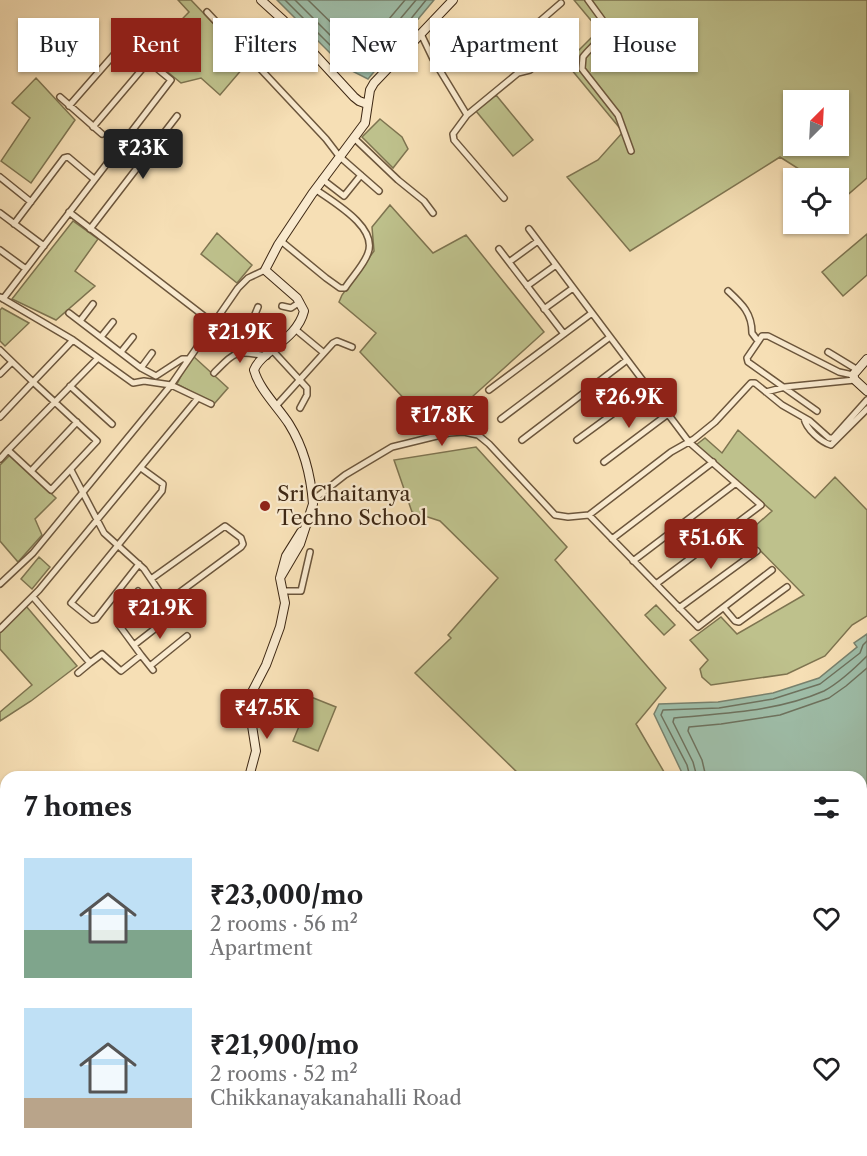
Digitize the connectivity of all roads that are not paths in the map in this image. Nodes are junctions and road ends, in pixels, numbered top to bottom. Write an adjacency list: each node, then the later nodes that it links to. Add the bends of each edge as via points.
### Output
1 (261, 0): 11 (main road, via 354,97)
2 (453, 0): 6 (main road)
3 (588, 0): 18 (street, via 604,22 604,30 583,57 582,69 618,115)
4 (561, 3): 13 (street, via 525,34 542,54 541,61 530,70 518,72)
5 (207, 12): 19 (street)
6 (421, 34): 11 (main road, via 374,82); 13 (street)
7 (111, 54): 12 (street)
8 (140, 72): 15 (street)
9 (162, 72): 23 (street, via 171,80)
10 (60, 98): 12 (street)
11 (367, 104): 17 (main road, via 365,123)
12 (69, 106): 15 (street)
13 (467, 115): 27 (street, via 453,134 454,140)
14 (177, 116): 34 (street)
15 (93, 127): 16 (street)
16 (102, 134)
17 (354, 138): 19 (main road); 32 (street)
18 (631, 151)
19 (339, 156): 20 (street); 22 (main road)
20 (361, 175): 25 (street); 26 (street)
21 (0, 177): 29 (street)
22 (322, 179): 24 (main road); 26 (street)
23 (94, 180): 29 (street, via 66,157); 30 (street)
24 (315, 189): 36 (main road); 36 (street, via 363,226 368,255 345,288 340,288)
25 (379, 191)
26 (345, 196): 28 (street)
27 (504, 198)
28 (351, 201)
29 (31, 202): 33 (street)
30 (69, 212): 34 (street); 38 (street)
31 (0, 213): 33 (street)
32 (433, 213)
33 (14, 224): 38 (street)
34 (90, 229): 58 (street)
35 (529, 229): 37 (street)
36 (281, 241): 44 (main road)
37 (538, 241): 41 (street); 42 (street)
38 (44, 246): 43 (street)
39 (500, 249): 41 (street)
40 (0, 250): 43 (street)
41 (509, 262): 45 (street)
42 (556, 265): 45 (street); 46 (street)
43 (26, 269): 48 (street)
44 (265, 270): 49 (main road); 58 (street, via 238,288)
45 (527, 286): 53 (street)
46 (573, 288): 53 (street); 55 (street)
47 (728, 291): 65 (street, via 749,313 752,333)
48 (2, 298): 64 (street)
49 (300, 302): 51 (street, via 291,308); 59 (main road, via 304,311)
50 (93, 304): 56 (street)
51 (282, 306)
52 (258, 307): 68 (street, via 253,319 268,332)
53 (544, 309): 60 (street)
54 (69, 313): 56 (street)
55 (592, 313): 60 (street); 63 (street)
56 (80, 321): 61 (street)
57 (113, 322): 61 (street)
58 (213, 323): 75 (street)
59 (295, 329): 68 (main road); 72 (street)
60 (564, 334): 88 (street)
61 (101, 337): 69 (street)
62 (133, 337): 69 (street)
63 (610, 337): 76 (street); 102 (street)
64 (74, 340): 73 (street); 83 (street)
65 (758, 341): 81 (street, via 768,336 839,372); 86 (street, via 748,362)
66 (352, 347): 72 (street, via 337,341)
67 (0, 350): 77 (street)
68 (273, 351): 79 (street, via 233,354); 82 (street); 95 (main road, via 256,364 254,374)
69 (121, 352): 78 (street)
70 (828, 352): 81 (street)
71 (152, 353): 78 (street)
72 (324, 353): 82 (street)
73 (98, 358): 84 (street, via 133,383); 85 (street)
74 (867, 359): 81 (main road)
75 (187, 360): 78 (street, via 182,359 156,376); 84 (street)
76 (627, 360): 87 (street); 105 (street)
77 (12, 362): 80 (street); 83 (street)
78 (141, 368)
79 (214, 373)
80 (0, 374)
81 (855, 375): 86 (street); 89 (main road)
82 (301, 380): 95 (street); 96 (street, via 308,393)
83 (33, 382): 93 (street); 100 (street)
84 (171, 384): 91 (street); 116 (street)
85 (70, 386): 93 (street); 104 (street)
86 (785, 387): 90 (street); 98 (street)
87 (648, 388): 99 (street); 106 (street)
88 (489, 390)
89 (867, 391)
90 (766, 392): 101 (street); 107 (street, via 751,383 716,422)
91 (198, 398): 94 (street); 112 (street)
92 (867, 400): 101 (street, via 833,438)
93 (54, 402): 103 (street); 108 (street)
94 (211, 404)
95 (276, 406): 117 (main road, via 300,447)
96 (300, 408)
97 (867, 409): 101 (street, via 831,445 806,425)
98 (817, 411)
99 (668, 414): 107 (street); 110 (street)
100 (0, 417)
101 (804, 418)
102 (501, 419)
103 (77, 422): 113 (street, via 97,441); 114 (street)
104 (112, 424)
105 (522, 440)
106 (577, 440)
107 (689, 442): 111 (street); 118 (street)
108 (8, 450): 109 (street); 114 (street)
109 (0, 459)
110 (604, 462)
111 (713, 462): 115 (street); 120 (street)
112 (141, 468): 119 (street); 121 (street, via 164,488)
113 (71, 470): 114 (street, via 51,490); 116 (street)
114 (30, 471)
115 (736, 483): 124 (street); 129 (street, via 761,506)
116 (83, 493): 119 (street); 128 (street, via 33,553)
117 (313, 500): 118 (street, via 392,447 464,432 478,435 489,444 555,515); 132 (main road, via 300,544 280,578)
118 (589, 515): 120 (street)
119 (97, 520): 121 (street); 133 (street)
120 (612, 539): 124 (street)
121 (117, 545): 125 (street); 125 (street, via 73,600 74,606 96,619)
122 (757, 551): 136 (street)
123 (310, 552): 132 (street, via 301,591)
124 (633, 561): 129 (street)
125 (140, 564): 127 (street)
126 (772, 570): 137 (street)
127 (151, 579): 127 (street, via 164,597 172,598 241,547 241,538 225,526)
128 (0, 584)
129 (656, 584): 136 (street)
130 (788, 587): 137 (street, via 739,622)
131 (138, 591): 135 (street)
132 (281, 591): 145 (main road, via 285,603 280,627 252,692 250,713 256,751)
133 (33, 597): 139 (street); 143 (street)
134 (155, 597): 135 (street)
135 (147, 602): 141 (street, via 119,625)
136 (679, 608): 137 (street, via 698,627)
137 (724, 608)
138 (170, 617): 141 (street)
139 (0, 629)
140 (187, 636): 142 (street, via 151,668)
141 (134, 645): 142 (street)
142 (141, 655): 143 (street, via 121,671 102,654)
143 (90, 663): 144 (street)
144 (78, 673)
145 (251, 771)

